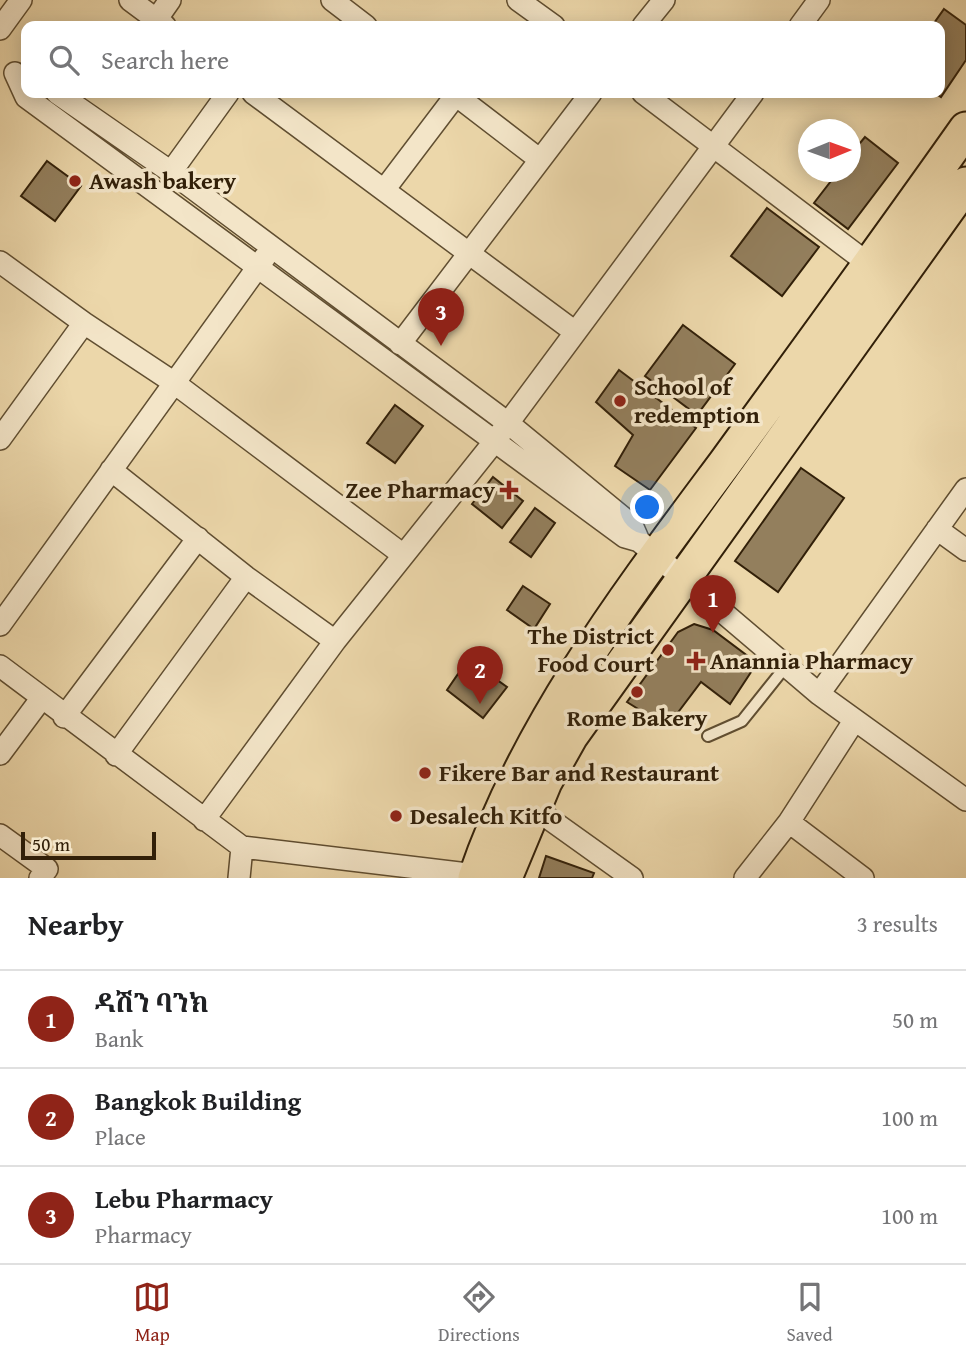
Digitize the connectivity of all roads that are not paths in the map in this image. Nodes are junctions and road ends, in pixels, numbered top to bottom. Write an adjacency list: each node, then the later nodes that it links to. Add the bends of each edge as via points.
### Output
1 (21, 0): 14 (street)
2 (130, 0): 8 (street)
3 (170, 0): 9 (street)
4 (332, 0): 10 (street)
5 (518, 0): 11 (street)
6 (664, 0): 12 (street)
7 (819, 0): 13 (street)
8 (157, 21)
9 (161, 21)
10 (359, 21)
11 (547, 21)
12 (647, 21)
13 (804, 21)
14 (0, 29)
15 (27, 98): 34 (street)
16 (64, 98): 27 (street)
17 (224, 98): 27 (street)
18 (260, 98): 29 (street)
19 (451, 98): 29 (street)
20 (459, 98): 26 (street)
21 (587, 98): 26 (street)
22 (650, 98): 25 (street)
23 (748, 98): 25 (street)
24 (966, 129): 32 (main road)
25 (714, 147): 32 (street); 36 (street)
26 (539, 159): 31 (street)
27 (171, 172): 30 (street)
28 (966, 184): 50 (main road)
29 (383, 190): 31 (street)
30 (271, 249): 34 (street); 37 (street)
31 (470, 254): 36 (street); 37 (street)
32 (870, 265): 46 (main road)
33 (2, 267): 35 (street)
34 (257, 268): 38 (street); 41 (street)
35 (84, 323): 38 (street); 40 (street)
36 (575, 332): 39 (street)
37 (400, 344): 39 (street)
38 (173, 382): 42 (street); 48 (street)
39 (508, 423): 41 (street); 46 (street, via 632,525)
40 (0, 439)
41 (494, 442): 46 (street, via 625,537); 48 (street)
42 (111, 470): 45 (street); 51 (street)
43 (966, 489): 44 (street)
44 (937, 528): 47 (street); 55 (street)
45 (198, 538): 49 (street); 57 (street)
46 (648, 548): 50 (street); 69 (main road, via 500,808)
47 (966, 550)
48 (402, 554): 52 (street)
49 (246, 577): 52 (street); 61 (street)
50 (684, 577): 54 (street); 63 (main road, via 571,736)
51 (0, 625)
52 (335, 640): 64 (street)
53 (0, 666): 56 (street)
54 (786, 666): 55 (street); 59 (lane, via 742,721)
55 (819, 694): 58 (street)
56 (41, 699): 57 (street); 60 (street)
57 (64, 717): 61 (street)
58 (854, 721): 62 (street); 65 (street)
59 (708, 736)
60 (0, 754)
61 (116, 755): 64 (street)
62 (966, 800)
63 (534, 808): 69 (main road); 71 (street)
64 (204, 820): 67 (street)
65 (789, 822): 72 (street); 73 (street)
66 (0, 835): 68 (street)
67 (242, 847): 69 (street); 70 (street)
68 (48, 875)
69 (486, 877)
70 (239, 878)
71 (632, 878)
72 (745, 878)
73 (863, 878)

